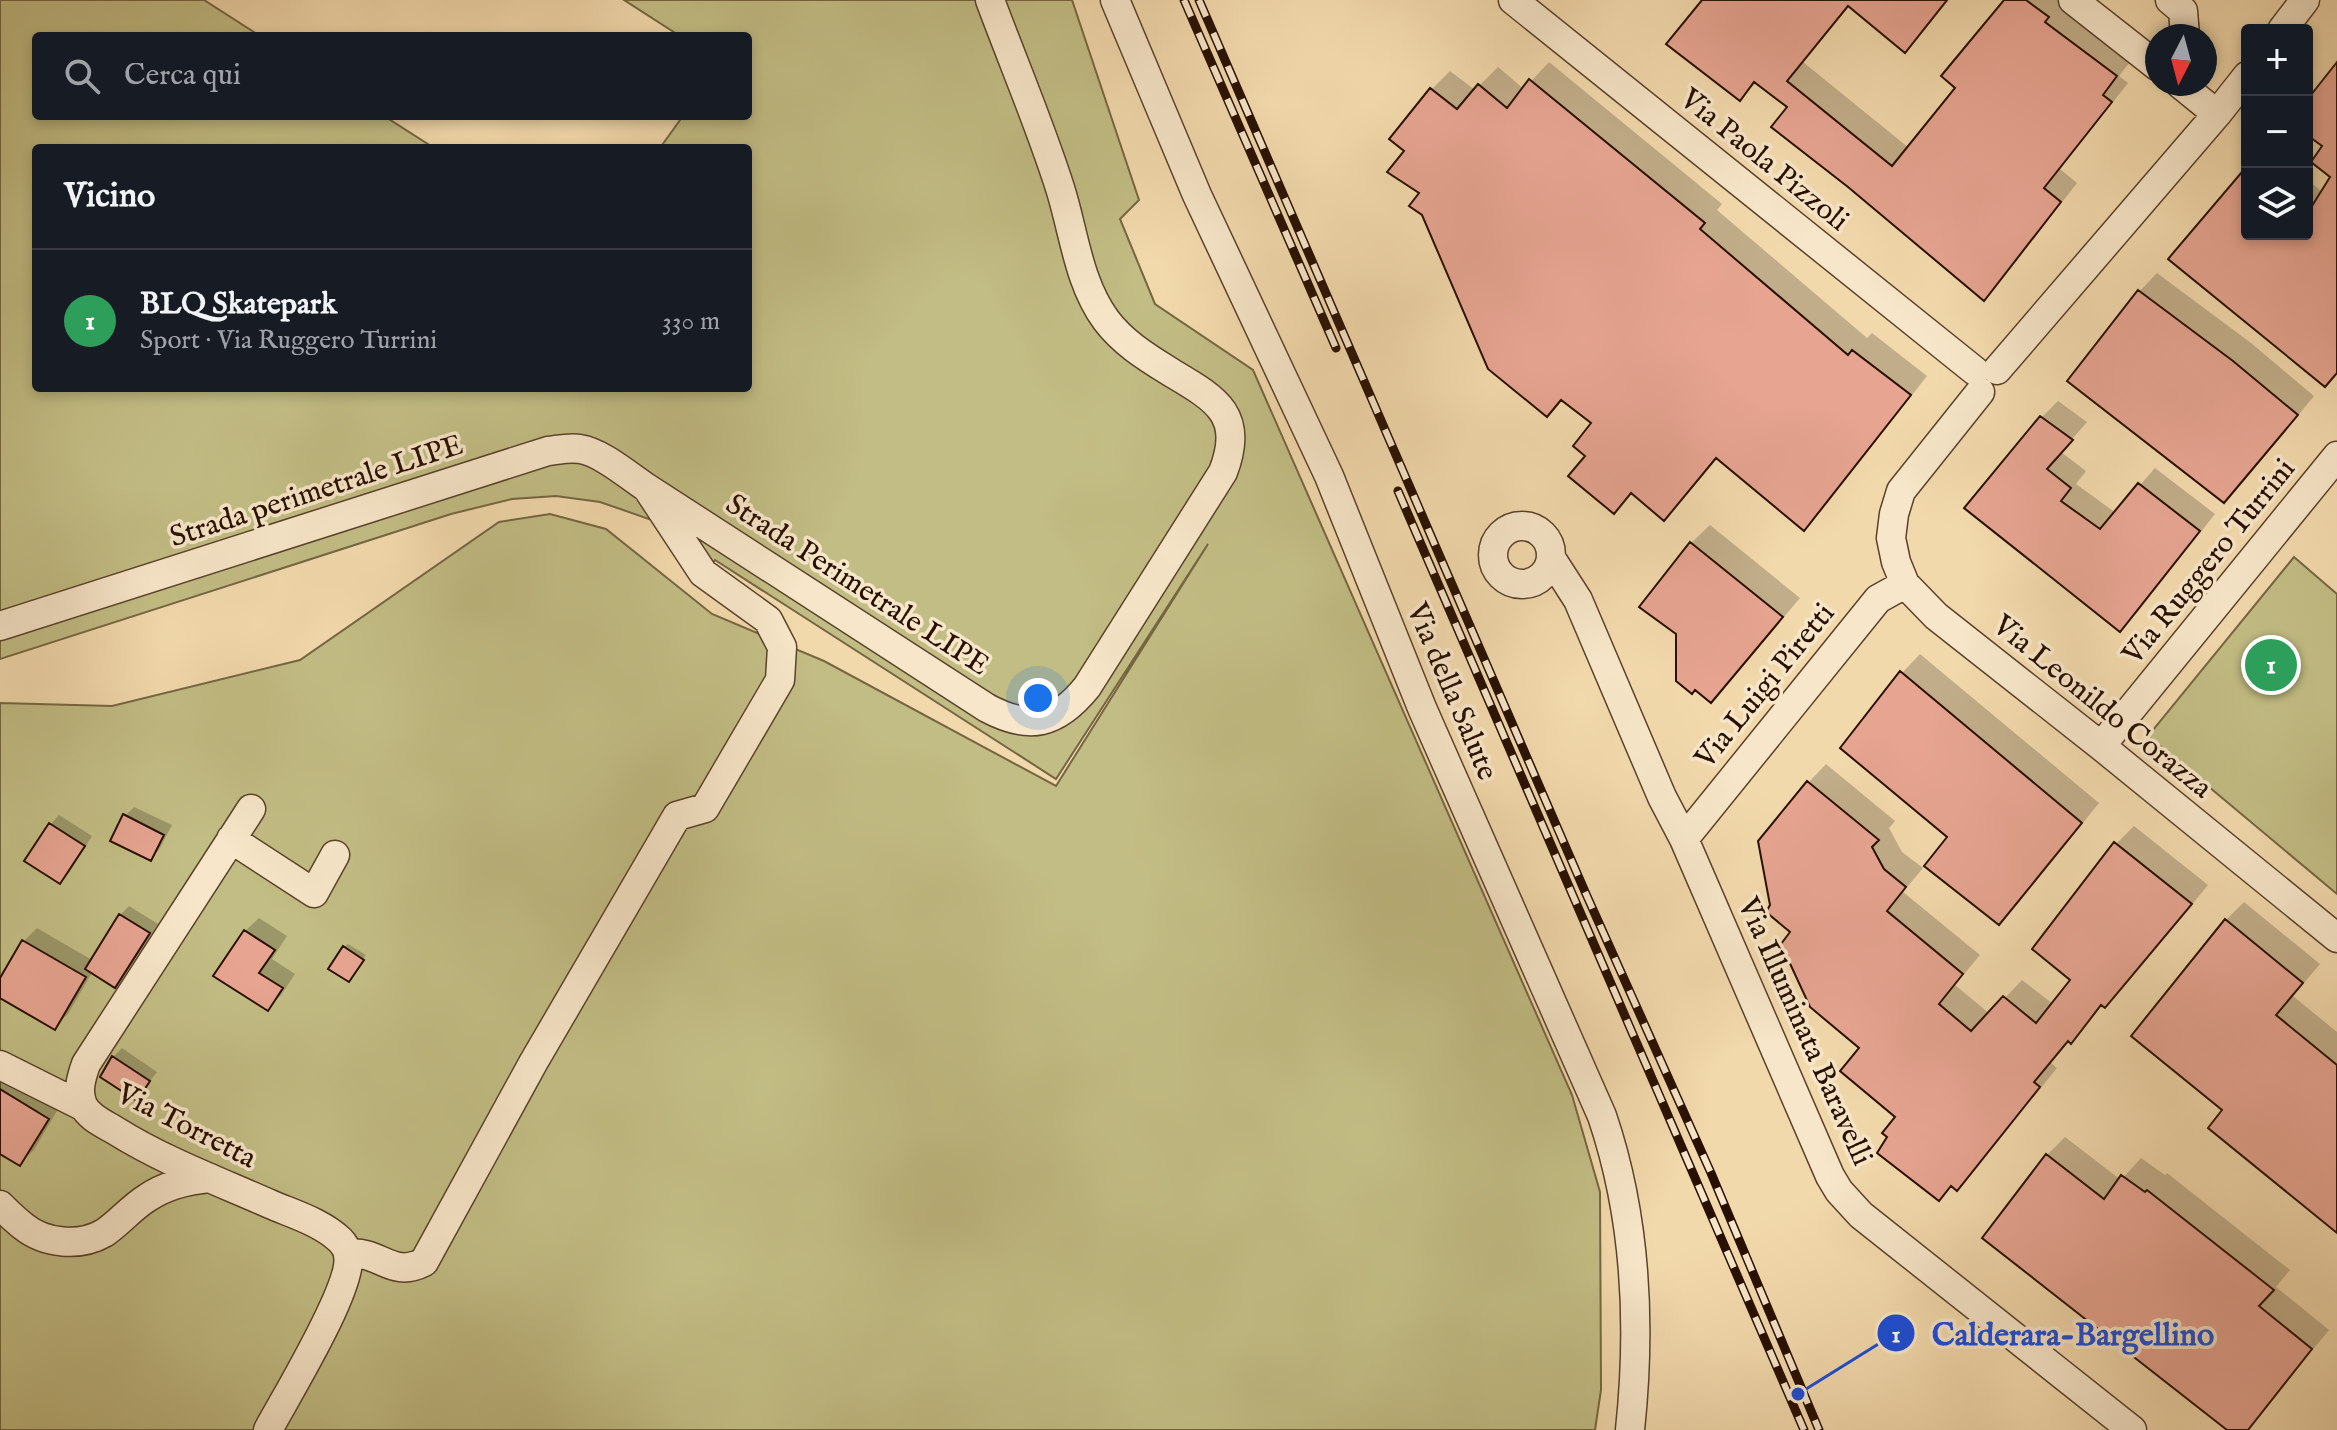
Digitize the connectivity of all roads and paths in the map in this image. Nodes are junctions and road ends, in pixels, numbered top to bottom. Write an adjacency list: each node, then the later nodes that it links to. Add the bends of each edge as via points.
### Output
1 (990, 0): 16 (street, Strada Perimetrale LIPE, via 1061,190 1095,305 1138,351 1219,405 1229,429 1229,457 1216,486 1087,687 1064,712 1052,717 1004,717)
2 (1115, 0): 32 (street, Via della Salute, via 1197,195 1329,476 1422,708 1602,1116 1624,1203 1633,1278 1636,1351)
3 (1513, 0): 13 (street, Via Paola Pizzoli)
4 (2073, 0): 9 (street)
5 (2170, 0): 7 (street, via 2183,11)
6 (2305, 0): 8 (street)
7 (2184, 24)
8 (2287, 24)
9 (2145, 57)
10 (2241, 84): 12 (street)
11 (2195, 96): 12 (street)
12 (2217, 114): 13 (street)
13 (1984, 368): 14 (street); 14 (street, via 1964,386)
14 (1958, 422): 18 (street, Via Leonildo Corazza, via 1901,491 1891,538)
15 (2337, 456): 20 (street, Via Ruggero Turrini)
16 (647, 488): 19 (street, Strada perimetrale LIPE, via 591,452 548,451); 30 (street, via 703,573 768,620 782,647 780,680 705,808 677,816 424,1262 399,1268 361,1252)
17 (1551, 558): 23 (street, Via Illuminata Baravelli, via 1578,600)
18 (1905, 584): 20 (street, Via Leonildo Corazza, via 1936,616); 23 (street, Via Luigi Piretti, via 1878,599)
19 (0, 626)
20 (2101, 746): 25 (street, Via Leonildo Corazza)
21 (251, 809): 22 (street, Via Torretta)
22 (231, 839): 24 (street, via 314,893); 27 (street, Via Torretta, via 86,1064 80,1081)
23 (1684, 839): 33 (street, Via Illuminata Baravelli, via 1839,1191 1861,1215)
24 (335, 855)
25 (2337, 938)
26 (0, 1065): 27 (street)
27 (84, 1107): 28 (street, Via Torretta, via 131,1140)
28 (210, 1178): 29 (street, via 161,1189 85,1242 47,1238 25,1228); 30 (street, Via Torretta, via 319,1226 342,1241)
29 (0, 1205)
30 (349, 1254): 31 (street, via 348,1272 331,1314)
31 (268, 1430)
32 (1630, 1430)
33 (2132, 1430)

